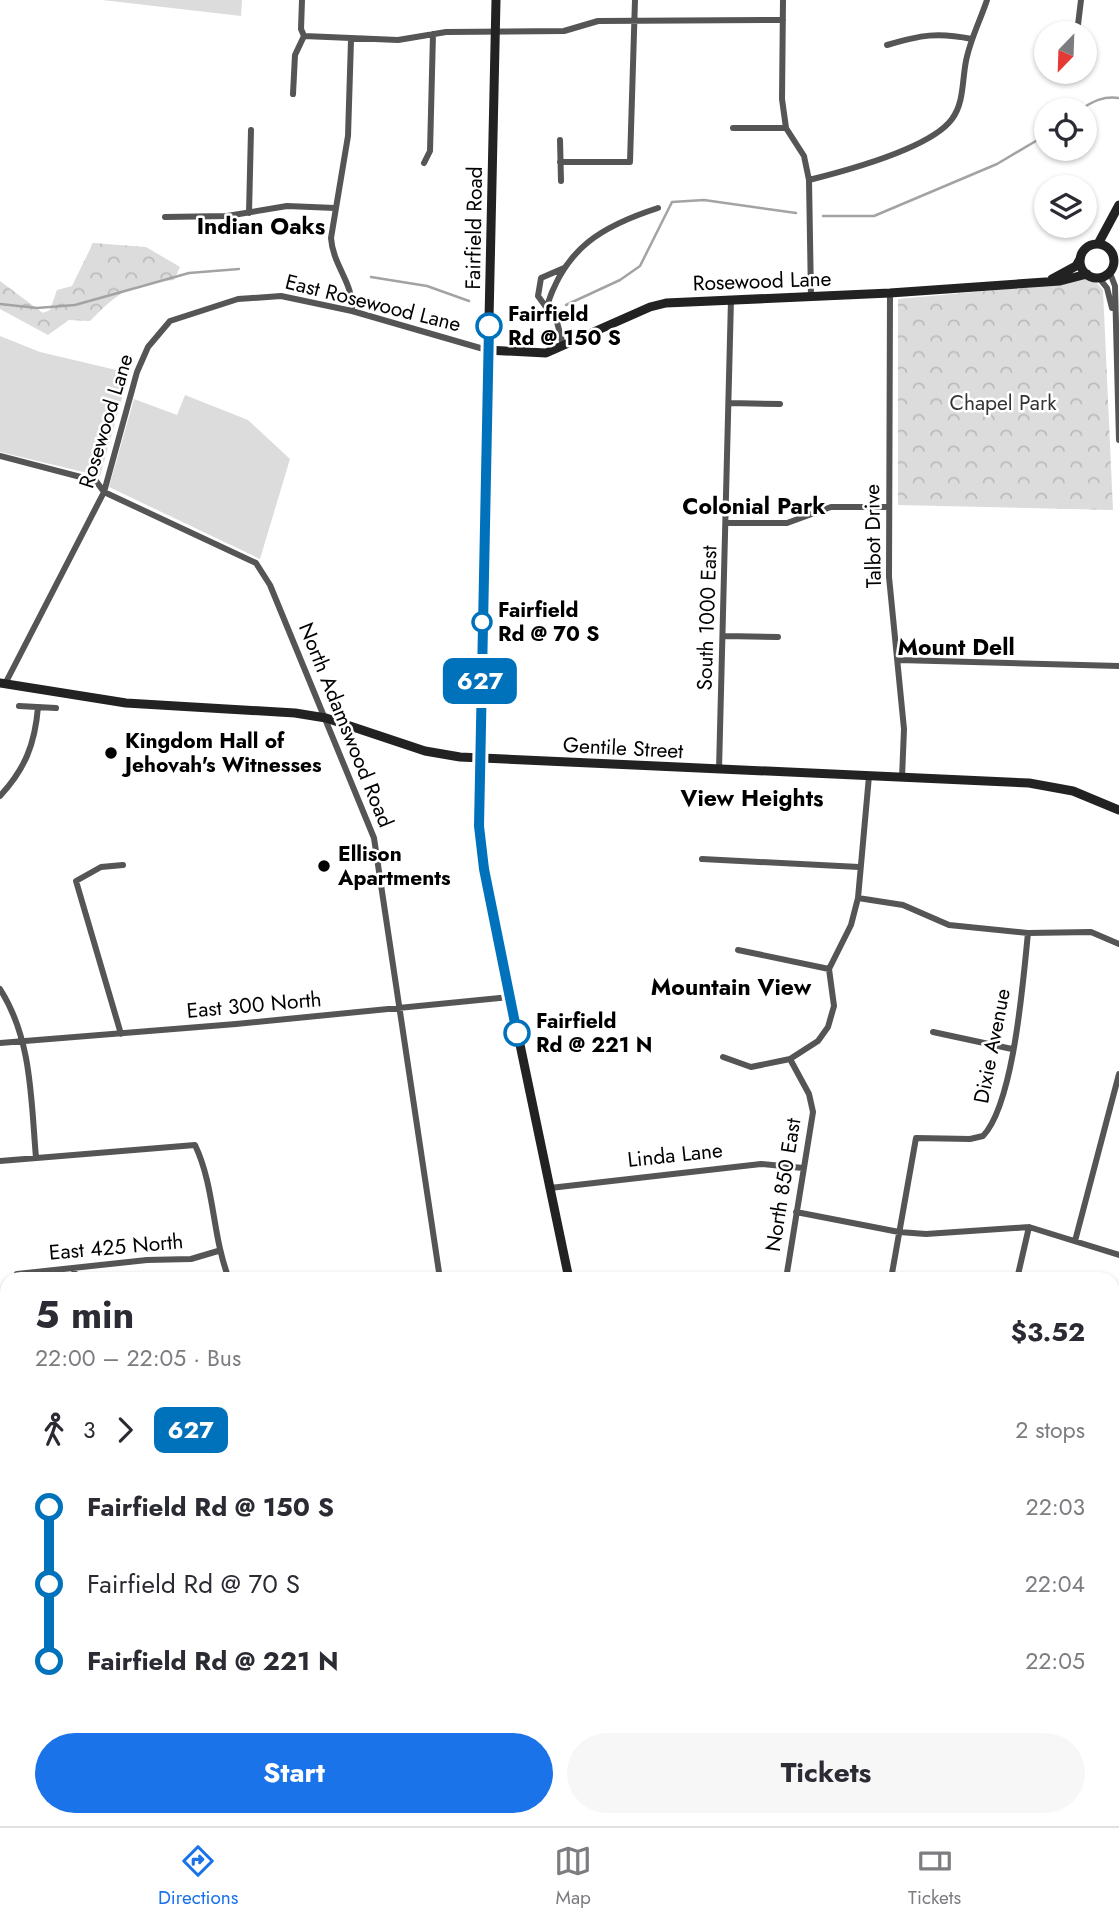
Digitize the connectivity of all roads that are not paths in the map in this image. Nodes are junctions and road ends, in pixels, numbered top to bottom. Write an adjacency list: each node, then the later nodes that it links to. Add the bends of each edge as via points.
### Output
1 (302, 0): 12 (street)
2 (496, 0): 10 (main road, Fairfield Road)
3 (635, 0): 8 (street)
4 (783, 0): 7 (street)
5 (987, 0): 13 (street)
6 (1082, 0): 9 (street)
7 (783, 20): 8 (street); 18 (street)
8 (635, 21): 10 (street, via 598,21 545,32); 21 (street, via 630,162)
9 (1079, 21)
10 (495, 31): 11 (street); 45 (main road, Fairfield Road)
11 (433, 34): 14 (street); 22 (street, via 430,151)
12 (304, 36): 14 (street); 16 (street, via 295,55)
13 (972, 39): 15 (street, via 933,34); 23 (street, via 961,100 953,119 938,132)
14 (351, 40): 26 (street, via 348,136)
15 (887, 45)
16 (293, 94)
17 (733, 128): 18 (street)
18 (786, 128): 23 (street, via 804,156)
19 (251, 130): 28 (street)
20 (560, 140): 21 (street)
21 (561, 162): 24 (street)
22 (424, 163)
23 (809, 180): 38 (street)
24 (561, 181)
25 (1119, 205): 30 (main road)
26 (335, 208): 28 (street, via 287,206); 41 (street, via 332,255 348,282)
27 (658, 208): 32 (street, via 608,228 580,247)
28 (249, 213): 29 (street)
29 (165, 217)
30 (1102, 245): 31 (main road, via 1085,249); 33 (main road, via 1115,260)
31 (1080, 259): 34 (main road); 36 (main road, Rosewood Lane, via 1076,267)
32 (564, 268): 40 (street); 40 (street, via 541,278 538,296)
33 (1110, 273): 35 (main road); 42 (street, via 1115,286)
34 (1087, 274): 35 (main road); 36 (main road, Rosewood Lane)
35 (1099, 278): 42 (street)
36 (1048, 282): 37 (main road, Rosewood Lane)
37 (890, 293): 38 (main road, Rosewood Lane); 51 (street, Talbot Drive)
38 (811, 297): 39 (main road, Rosewood Lane)
39 (731, 299): 44 (main road, Rosewood Lane, via 650,307); 46 (street, South 1000 East)
40 (547, 306): 44 (street)
41 (352, 312): 43 (street, East Rosewood Lane, via 281,296 258,296); 45 (street, East Rosewood Lane)
42 (1114, 313): 48 (street)
43 (170, 321): 50 (street, Rosewood Lane, via 148,347 137,372)
44 (563, 345): 45 (main road, Rosewood Lane, via 546,353)
45 (487, 350): 62 (main road, Fairfield Road)
46 (729, 403): 47 (street); 52 (street, South 1000 East)
47 (780, 404)
48 (1119, 440)
49 (0, 456): 50 (street, North Adamswood Road, via 96,481)
50 (104, 492): 57 (street, Rosewood Lane); 61 (street, North Adamswood Road, via 256,563 270,585)
51 (889, 507): 52 (street, via 831,507 787,523); 55 (street, Talbot Drive, via 889,577)
52 (727, 523): 53 (street, South 1000 East)
53 (725, 636): 54 (street); 63 (street, South 1000 East)
54 (778, 636)
55 (899, 660): 56 (street); 65 (street, Talbot Drive)
56 (1119, 666)
57 (2, 687): 61 (main road, Gentile Street, via 127,704)
58 (19, 706): 59 (street)
59 (38, 707): 60 (street); 66 (street, via 27,761)
60 (56, 708)
61 (326, 718): 62 (main road, Gentile Street, via 425,751); 78 (street, North Adamswood Road, via 374,838)
62 (478, 759): 63 (main road, Gentile Street); 77 (main road, Fairfield Road, via 484,869)
63 (719, 770): 64 (main road, Gentile Street)
64 (869, 776): 65 (main road, Gentile Street); 70 (street)
65 (902, 778): 67 (main road, Gentile Street, via 1044,785)
66 (0, 796)
67 (1119, 810)
68 (702, 859): 70 (street)
69 (123, 865): 80 (street, via 101,867 75,881)
70 (859, 867): 71 (street)
71 (858, 898): 72 (street, via 903,905 950,925); 75 (street, via 851,925)
72 (1028, 933): 73 (street, via 1091,932); 83 (street, Dixie Avenue)
73 (1119, 944)
74 (738, 950): 75 (street)
75 (829, 969): 85 (street, via 834,1006 828,1027 818,1041)
76 (0, 989): 81 (street, via 16,1015)
77 (510, 997): 78 (street, East 300 North); 90 (main road, Fairfield Road)
78 (400, 1009): 80 (street, East 300 North); 101 (street, North Adamswood Road)
79 (933, 1032): 83 (street)
80 (121, 1034): 81 (street, East 300 North)
81 (23, 1042): 82 (street, East 300 North); 87 (street)
82 (0, 1043)
83 (1012, 1049): 93 (street, Dixie Avenue, via 999,1111 983,1136 916,1138)
84 (723, 1057): 85 (street, via 751,1067)
85 (790, 1059): 89 (street, North 850 East, via 813,1112)
86 (1119, 1074): 94 (street)
87 (36, 1158): 88 (street); 95 (street, via 195,1145 205,1168)
88 (0, 1161)
89 (803, 1168): 90 (street, Linda Lane, via 761,1164); 91 (street, North 850 East)
90 (550, 1188): 102 (main road, Fairfield Road)
91 (796, 1212): 93 (street); 103 (street, North 850 East)
92 (1030, 1227): 93 (street); 94 (street); 105 (street)
93 (899, 1232): 104 (street)
94 (1075, 1241): 96 (street)
95 (218, 1251): 97 (street, East 425 North, via 191,1259); 100 (street)
96 (1119, 1255)
97 (74, 1268): 98 (street, East 425 North); 99 (street)
98 (36, 1272)
99 (74, 1272)
100 (226, 1272)
101 (439, 1272)
102 (568, 1272)
103 (787, 1272)
104 (892, 1272)
105 (1019, 1272)

